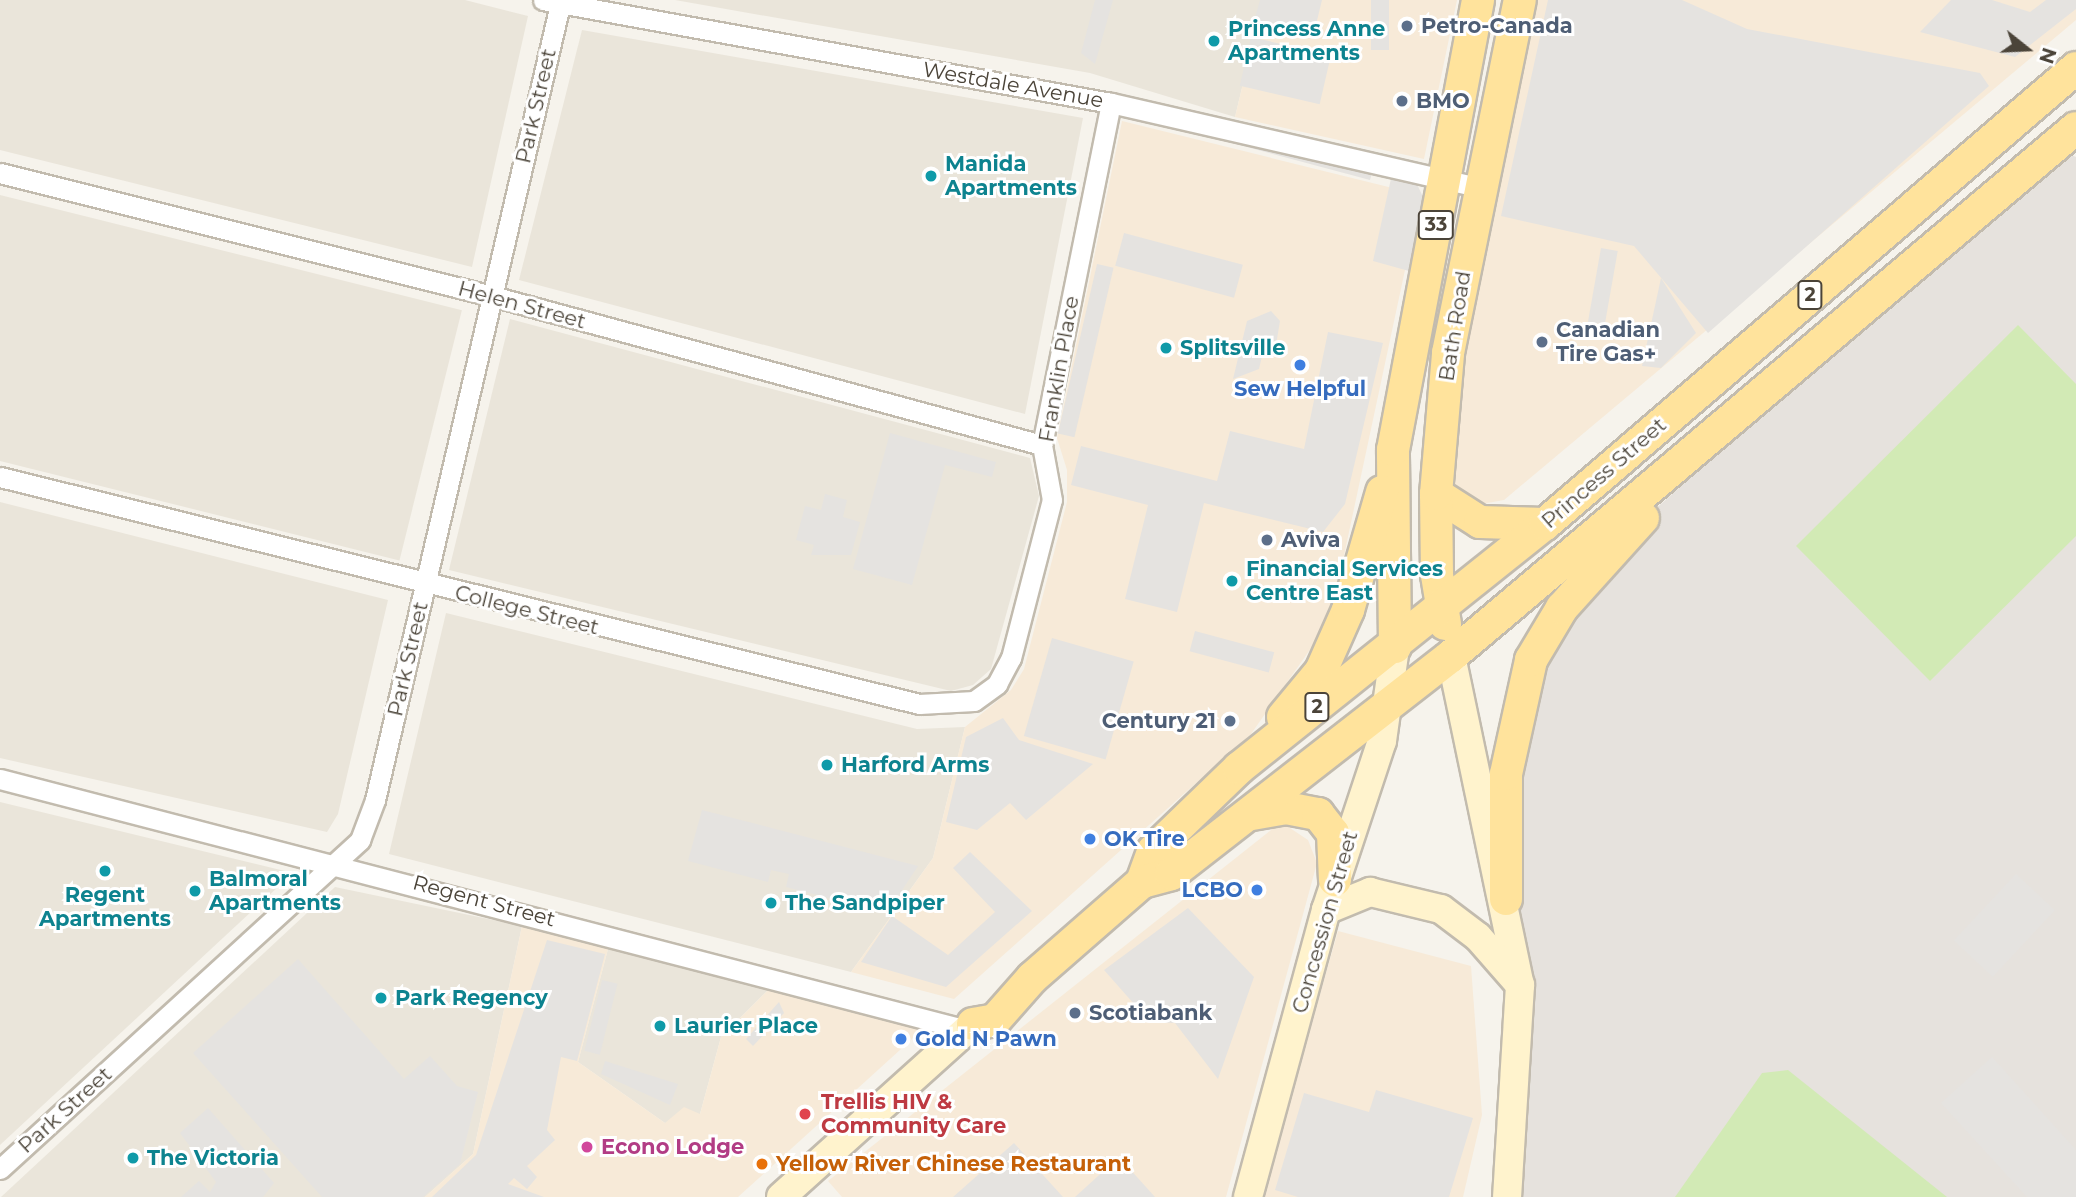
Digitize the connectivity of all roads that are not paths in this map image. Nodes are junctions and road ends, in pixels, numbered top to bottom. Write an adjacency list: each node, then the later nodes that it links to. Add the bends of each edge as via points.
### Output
1 (1478, 0): 8 (main road, Bath Road / 33)
2 (1520, 0): 9 (main road, Bath Road / 33)
3 (555, 1): 5 (street, Westdale Avenue); 10 (street, Park Street)
4 (2076, 68): 16 (main road, Princess Street / 2)
5 (1111, 103): 8 (street, Westdale Avenue); 12 (street, Franklin Place)
6 (2076, 128): 11 (main road, Princess Street / 2)
7 (0, 173): 10 (street, Helen Street)
8 (1445, 180): 9 (street, Westdale Avenue); 13 (main road, Bath Road / 33)
9 (1480, 188): 15 (main road, Bath Road / 33, via 1448,353)
10 (492, 296): 12 (street, Helen Street); 17 (street, Park Street)
11 (1719, 434): 20 (main road, Princess Street / 2); 29 (main road, via 1542,636 1506,774)
12 (1042, 445): 21 (street, Franklin Place, via 1052,500 1011,658 997,684)
13 (1393, 450): 19 (main road, Bath Road / 33); 23 (main road, via 1361,572 1321,671)
14 (0, 478): 17 (street, College Street)
15 (1436, 494): 16 (main road, via 1480,522); 18 (main road, Bath Road / 33)
16 (1545, 524): 18 (main road, Princess Street / 2)
17 (425, 584): 21 (street, College Street, via 929,707); 26 (street, Park Street, via 375,800 357,846)
18 (1443, 607): 19 (main road, Princess Street / 2); 20 (main road, Bath Road / 33)
19 (1395, 647): 22 (main road, Concession Street / 33); 23 (main road, Princess Street / 2)
20 (1451, 656): 22 (main road, Princess Street / 2); 29 (main road)
21 (974, 701)
22 (1387, 707): 25 (main road, Princess Street / 2); 27 (main road, Concession Street)
23 (1239, 768): 28 (main road, Princess Street / 2, via 1153,850)
24 (0, 779): 26 (street, Regent Street)
25 (1250, 814): 27 (main road, via 1286,808 1318,814 1333,834); 28 (main road, Princess Street / 2, via 1171,873)
26 (340, 863): 32 (street, Regent Street); 33 (street, Park Street)
27 (1335, 880): 30 (main road, Concession Street)
28 (1142, 882): 32 (main road, Princess Street / 2, via 1031,978 1008,982)
29 (1506, 899): 31 (main road)
30 (1326, 910): 31 (main road, via 1370,892 1440,909 1478,937); 35 (main road, Concession Street)
31 (1520, 985): 36 (main road)
32 (970, 1027): 34 (main road, Princess Street / 2)
33 (0, 1169)
34 (796, 1192)
35 (1248, 1197)
36 (1507, 1197)

